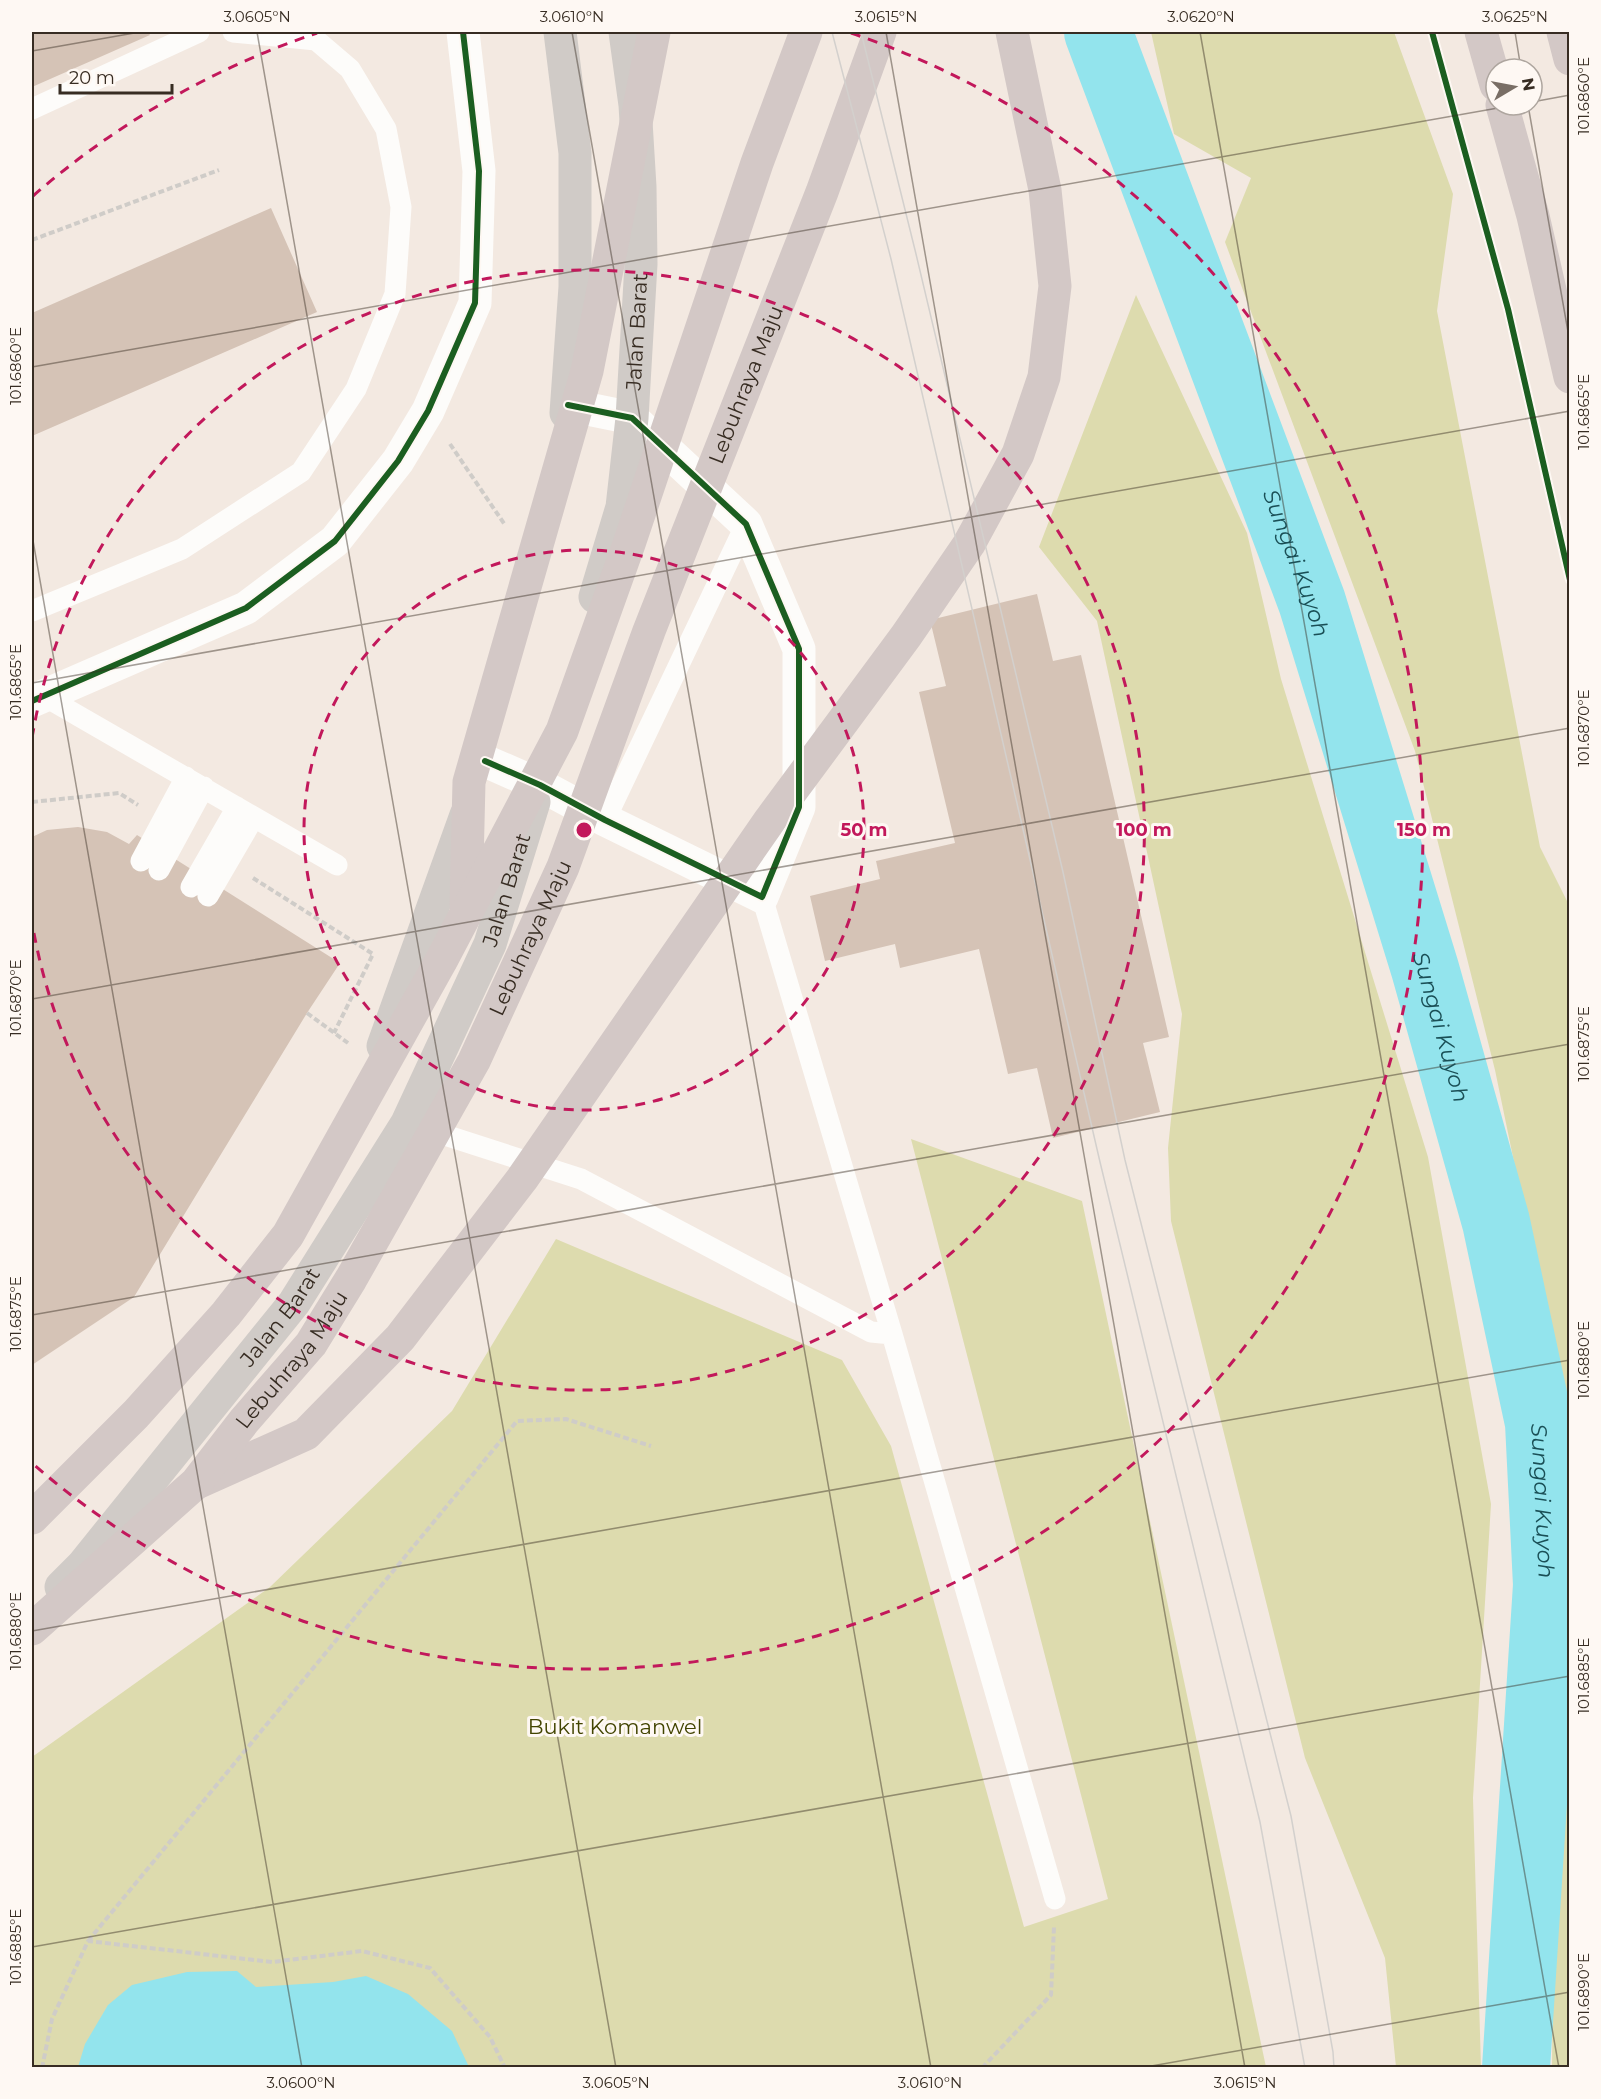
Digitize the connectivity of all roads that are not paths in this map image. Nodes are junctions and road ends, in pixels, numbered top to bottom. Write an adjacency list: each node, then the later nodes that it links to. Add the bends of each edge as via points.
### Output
1 (199, 32): 14 (lane)
2 (233, 32): 20 (lane, via 316,40 351,69 386,129 395,174 401,207 395,294 356,389 302,472 182,549)
3 (463, 32): 21 (street, via 479,171 475,303 428,411 398,461 335,541 246,608)
4 (560, 32): 17 (main road, via 575,153 575,287)
5 (625, 32): 18 (main road, Jalan Barat, via 640,187 641,264)
6 (654, 32): 31 (highway, via 587,371 469,782)
7 (806, 32): 31 (highway, via 757,163 562,731)
8 (880, 32): 34 (highway, Lebuhraya Maju, via 822,192 649,631 563,867 474,1061 311,1344)
9 (1012, 32): 34 (highway, via 1045,190 1055,286 1044,376 1018,454 969,544 770,820 522,1179 400,1338 306,1434)
10 (1481, 32): 12 (highway)
11 (1563, 32): 13 (highway)
12 (1488, 57)
13 (1569, 59)
14 (32, 109)
15 (1505, 117): 16 (highway, via 1533,216)
16 (1569, 377)
17 (568, 405): 18 (street); 22 (main road, via 534,568)
18 (632, 418): 19 (street); 24 (main road, Jalan Barat, via 622,507)
19 (746, 524): 26 (lane); 30 (street, via 798,649 799,807)
20 (32, 611)
21 (38, 698): 23 (lane)
22 (485, 761): 24 (street); 36 (main road, via 382,1049 298,1196 235,1300 83,1477)
23 (195, 782): 25 (lane); 27 (lane)
24 (540, 785): 26 (street); 32 (main road, Jalan Barat, via 490,944)
25 (245, 812): 28 (lane); 29 (lane)
26 (605, 820): 30 (street)
27 (150, 865)
28 (337, 865)
29 (199, 891)
30 (762, 897): 33 (lane)
31 (465, 913): 35 (highway, via 288,1235 226,1314 136,1414)
32 (407, 1123): 33 (lane, via 581,1179 871,1332); 37 (main road, Jalan Barat, via 294,1303 82,1566)
33 (892, 1334): 39 (lane)
34 (196, 1483): 38 (highway, Lebuhraya Maju)
35 (32, 1518)
36 (32, 1526)
37 (32, 1617)
38 (32, 1629)
39 (1055, 1899)

